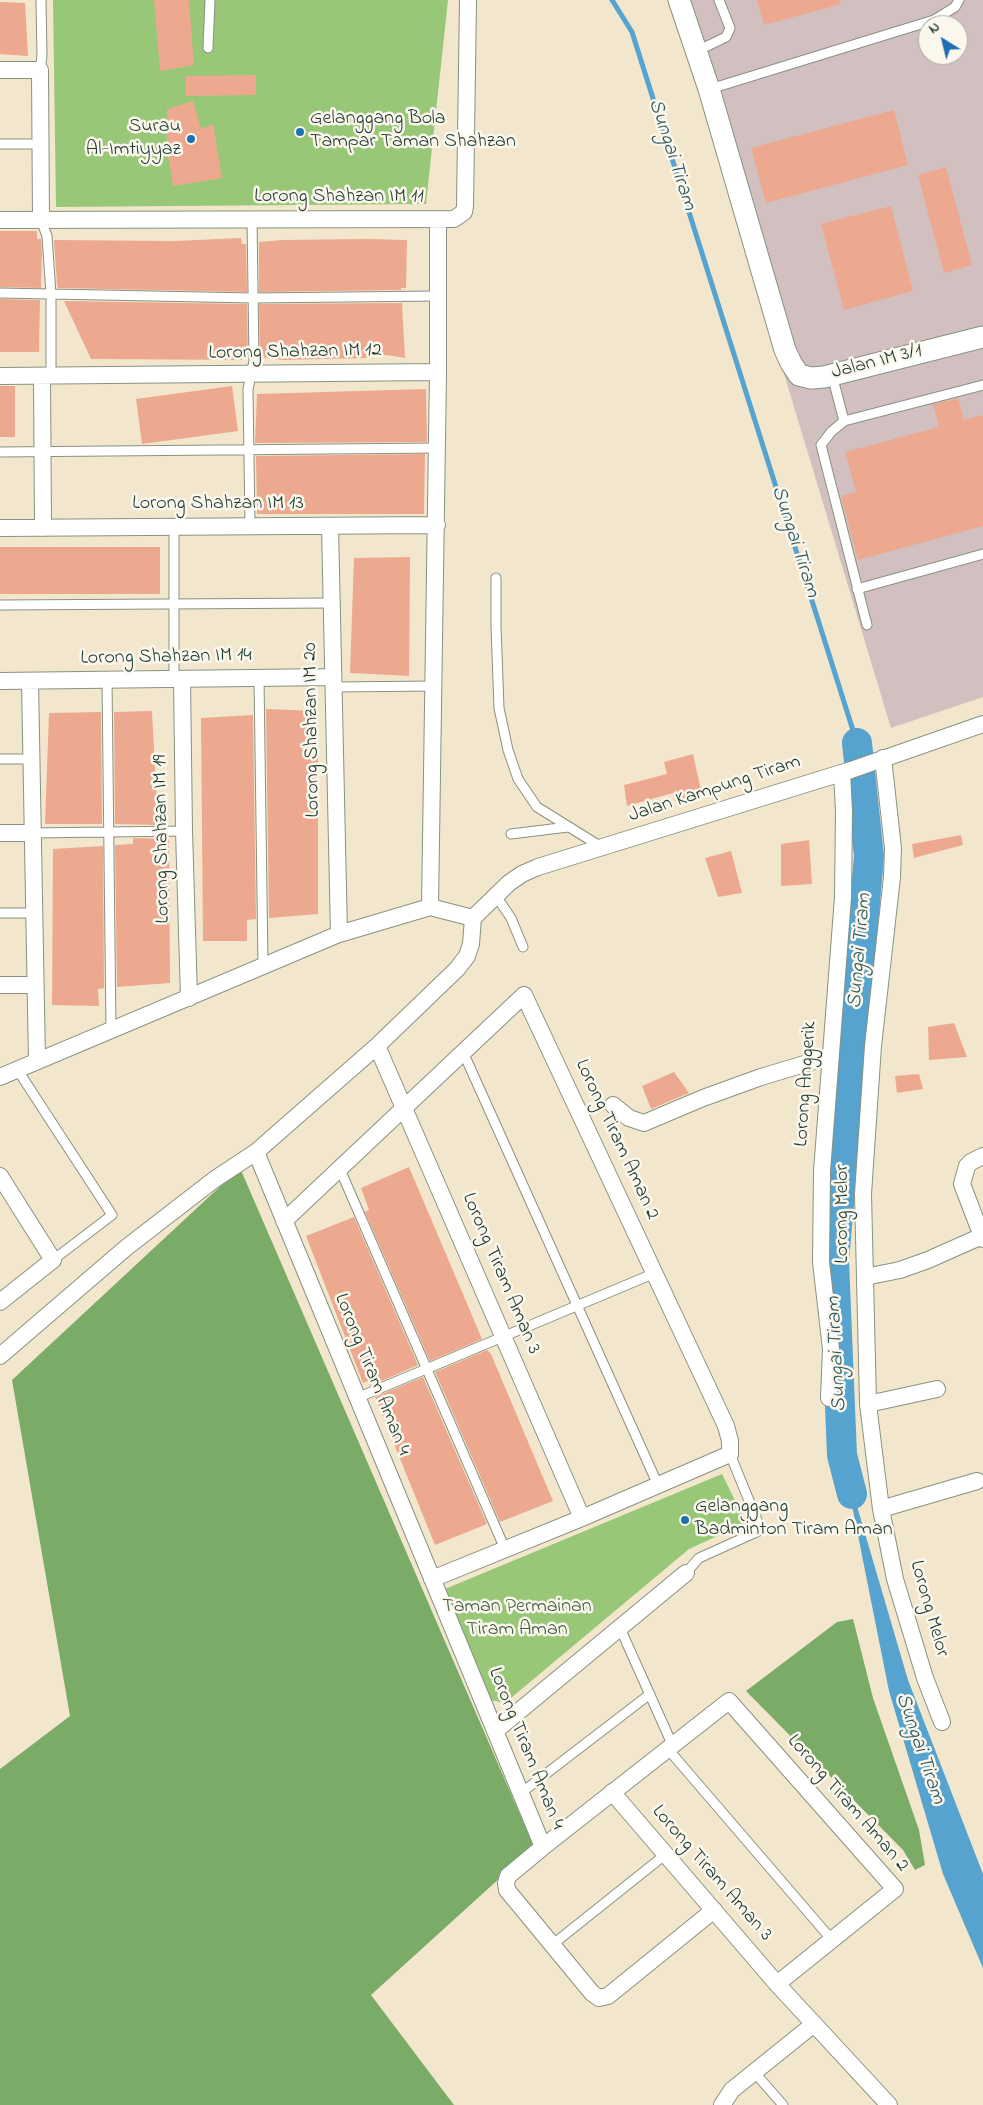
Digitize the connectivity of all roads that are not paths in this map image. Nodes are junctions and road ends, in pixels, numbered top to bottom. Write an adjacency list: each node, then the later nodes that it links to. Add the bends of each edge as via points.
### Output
1 (42, 0): 10 (lane)
2 (210, 0): 7 (lane)
3 (468, 0): 15 (street, Lorong Shahzan IM 11, via 465,206 464,212 454,219)
4 (679, 0): 8 (street)
5 (720, 0): 8 (lane, via 730,28 726,37)
6 (959, 0): 11 (lane, via 934,20)
7 (208, 48)
8 (696, 51): 11 (street)
9 (0, 70): 10 (street)
10 (40, 70): 13 (street)
11 (709, 89): 25 (street, Jalan IM 3/1, via 785,350 800,375 811,378)
12 (0, 144): 13 (lane)
13 (41, 144): 17 (street)
14 (252, 219): 15 (street, Lorong Shahzan IM 11); 17 (street, Lorong Shahzan IM 11); 21 (lane)
15 (438, 219): 20 (street)
16 (0, 220): 17 (street, Lorong Shahzan IM 11)
17 (41, 220): 19 (lane, via 47,236)
18 (0, 293): 19 (lane)
19 (51, 294): 21 (lane); 27 (lane)
20 (437, 296): 21 (lane); 23 (street)
21 (253, 298): 24 (lane, via 254,361)
22 (983, 337): 25 (street, Jalan IM 3/1)
23 (438, 372): 24 (street, Lorong Shahzan IM 12); 30 (street)
24 (251, 374): 27 (street, Lorong Shahzan IM 12); 31 (lane)
25 (832, 375): 29 (lane)
26 (0, 376): 27 (street, Lorong Shahzan IM 12)
27 (46, 376): 33 (street)
28 (983, 385): 29 (lane)
29 (844, 421): 42 (lane, via 821,445)
30 (438, 448): 31 (lane); 34 (street)
31 (248, 451): 33 (lane); 35 (lane)
32 (0, 452): 33 (lane)
33 (42, 452): 39 (street)
34 (437, 525): 36 (street, Lorong Shahzan IM 13); 53 (street)
35 (250, 526): 36 (street, Lorong Shahzan IM 13); 37 (street, Lorong Shahzan IM 13)
36 (330, 526): 43 (street, Lorong Shahzan IM 20)
37 (174, 527): 39 (street, Lorong Shahzan IM 13); 44 (lane)
38 (0, 528): 39 (street, Lorong Shahzan IM 13)
39 (43, 528)
40 (983, 554): 42 (lane)
41 (496, 578): 59 (lane, via 498,688 508,750 518,779 532,801)
42 (857, 589): 46 (lane)
43 (332, 603): 44 (lane); 52 (street, Lorong Shahzan IM 20)
44 (174, 604): 45 (lane); 48 (lane)
45 (0, 605)
46 (867, 625)
47 (259, 678): 48 (street, Lorong Shahzan IM 14); 52 (street, Lorong Shahzan IM 14); 73 (lane)
48 (178, 679): 50 (street, Lorong Shahzan IM 14); 60 (street, Lorong Shahzan IM 19)
49 (30, 680): 50 (street, Lorong Shahzan IM 14); 51 (street, Lorong Shahzan IM 14); 56 (street)
50 (106, 680): 61 (lane)
51 (0, 681)
52 (333, 682): 53 (lane); 71 (street, Lorong Shahzan IM 20)
53 (435, 686): 67 (street)
54 (983, 724): 57 (street, Jalan Kampung Tiram)
55 (0, 759): 56 (lane)
56 (31, 759): 63 (street)
57 (877, 760): 58 (street, Jalan Kampung Tiram); 94 (street, Lorong Melor, via 893,848 873,1046 863,1194)
58 (846, 771): 65 (street, Jalan Kampung Tiram); 80 (street, Lorong Anggerik, via 843,897)
59 (568, 827): 64 (lane); 65 (lane)
60 (184, 830): 61 (lane); 76 (street, Lorong Shahzan IM 19)
61 (108, 832): 63 (lane); 77 (lane)
62 (0, 833): 63 (street)
63 (31, 833): 69 (street)
64 (511, 834)
65 (603, 848): 66 (street, Jalan Kampung Tiram, via 522,874)
66 (496, 896): 70 (street, Jalan Kampung Tiram); 72 (lane, via 511,918)
67 (430, 907): 70 (street); 71 (street)
68 (0, 913): 69 (lane)
69 (34, 913): 75 (street)
70 (473, 918): 78 (street, via 471,944 457,969)
71 (339, 934): 73 (street)
72 (523, 947)
73 (263, 966): 76 (street)
74 (0, 985): 75 (street)
75 (35, 985): 81 (street)
76 (188, 998): 77 (street)
77 (111, 1030): 81 (street)
78 (377, 1046): 85 (street, Lorong Tiram Aman 3); 86 (street)
79 (462, 1052): 85 (street, Lorong Tiram Aman 2); 93 (street, Lorong Tiram Aman 2, via 524,994); 96 (lane)
80 (830, 1056): 84 (street, via 760,1077 644,1123 629,1118); 102 (street, Lorong Anggerik, via 822,1171 821,1262 831,1348)
81 (37, 1061): 82 (street)
82 (18, 1069): 83 (street); 92 (lane, via 112,1215)
83 (0, 1077)
84 (613, 1105)
85 (405, 1107): 88 (street, Lorong Tiram Aman 2); 97 (street, Lorong Tiram Aman 3)
86 (256, 1152): 90 (street, Lorong Tiram Aman 4); 98 (street, via 215,1179 127,1247)
87 (980, 1157): 91 (street, via 967,1166 962,1184)
88 (339, 1167): 90 (street, Lorong Tiram Aman 2); 99 (lane)
89 (0, 1176): 92 (street)
90 (284, 1221): 101 (street, Lorong Tiram Aman 4)
91 (982, 1237): 94 (street, via 900,1270)
92 (53, 1260): 95 (street)
93 (655, 1273): 96 (lane); 104 (street, Lorong Tiram Aman 2, via 726,1426)
94 (865, 1277): 103 (street, Lorong Melor)
95 (0, 1302)
96 (577, 1307): 97 (lane); 106 (lane)
97 (504, 1338): 99 (lane); 108 (street, Lorong Tiram Aman 3)
98 (0, 1356)
99 (427, 1368): 101 (lane); 109 (lane)
100 (937, 1389): 103 (street)
101 (358, 1398): 111 (street, Lorong Tiram Aman 4)
102 (829, 1398)
103 (868, 1404): 107 (street, Lorong Melor)
104 (730, 1454): 106 (street); 110 (lane, via 761,1530 699,1558)
105 (977, 1481): 107 (street)
106 (658, 1485): 108 (street)
107 (881, 1509): 114 (street, Lorong Melor, via 895,1579)
108 (582, 1518): 109 (street)
109 (504, 1550): 111 (street)
110 (686, 1573): 112 (street)
111 (432, 1579): 115 (street, Lorong Tiram Aman 4)
112 (620, 1628): 113 (lane); 115 (street)
113 (650, 1694): 116 (lane); 118 (lane)
114 (942, 1722)
115 (495, 1731): 118 (street, Lorong Tiram Aman 4)
116 (670, 1746): 117 (street); 122 (lane); 122 (street, Lorong Tiram Aman 2, via 729,1700 895,1889)
117 (612, 1792): 119 (street); 120 (street, Lorong Tiram Aman 3)
118 (521, 1793): 119 (street, Lorong Tiram Aman 4)
119 (543, 1847): 123 (street, Lorong Tiram Aman 4, via 508,1876 506,1883 507,1890)
120 (666, 1854): 121 (street, Lorong Tiram Aman 3); 123 (lane)
121 (714, 1910): 123 (street, Lorong Tiram Aman 4, via 608,1996 599,1998); 124 (street, Lorong Tiram Aman 3)
122 (832, 1940): 124 (street, Lorong Tiram Aman 2)
123 (552, 1945)
124 (778, 1984): 125 (street, Lorong Tiram Aman 3)
125 (814, 2024): 126 (street); 129 (street, Lorong Tiram Aman 3)
126 (755, 2073): 127 (street, via 732,2090); 128 (lane)
127 (722, 2105)
128 (783, 2105)
129 (889, 2105)

